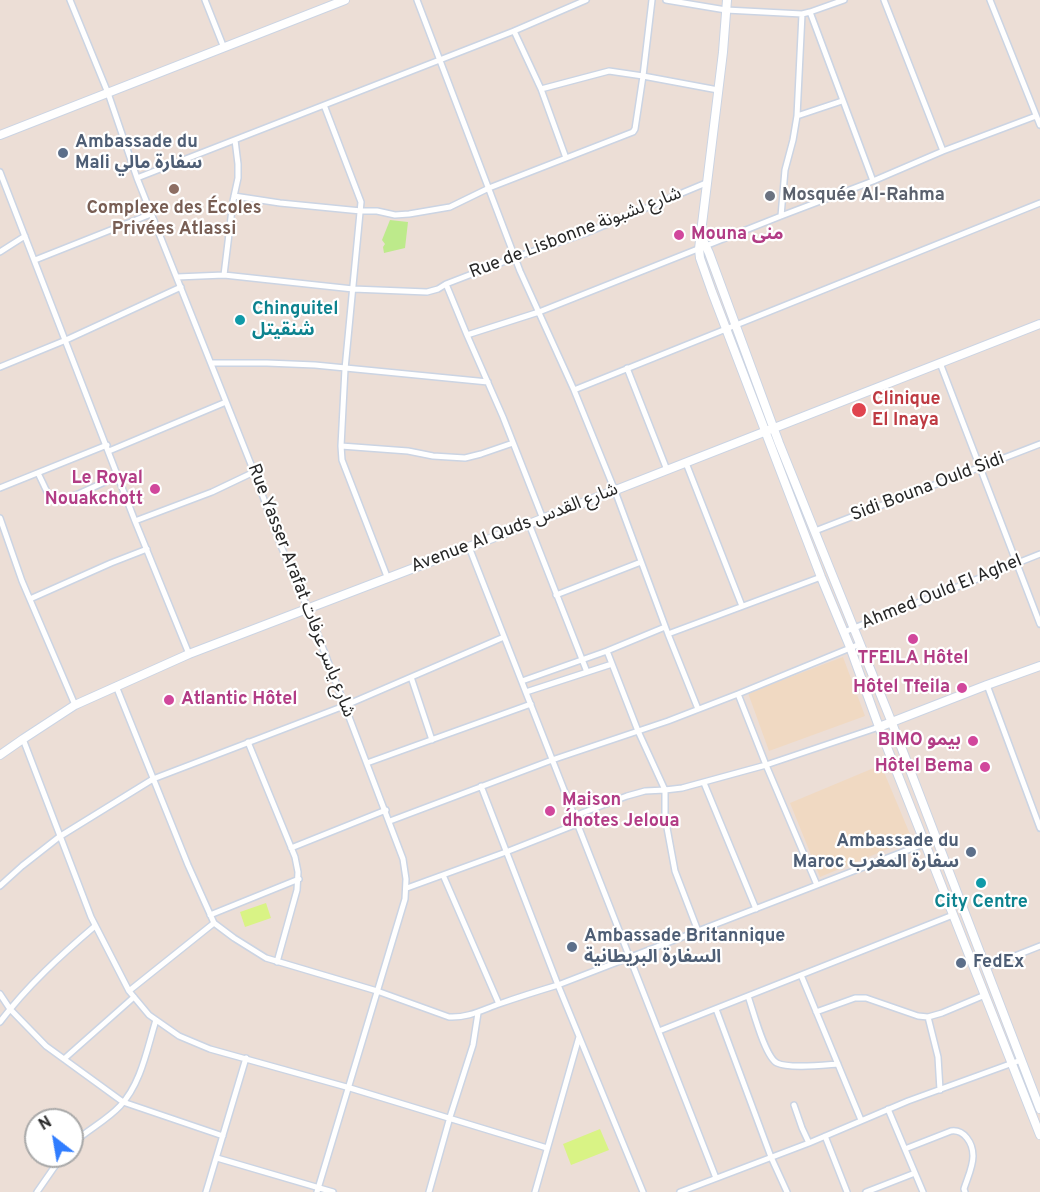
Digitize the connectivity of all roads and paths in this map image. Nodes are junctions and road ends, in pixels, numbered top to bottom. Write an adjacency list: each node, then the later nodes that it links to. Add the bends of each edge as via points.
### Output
1 (70, 0): 22 (street, Rue Yasser Arafat شارع ياسر عرفات)
2 (205, 0): 17 (street)
3 (345, 0): 12 (street)
4 (417, 0): 18 (street)
5 (586, 0): 16 (street)
6 (652, 0): 19 (street)
7 (666, 0): 13 (street)
8 (727, 0): 13 (street)
9 (844, 0): 14 (street)
10 (884, 0): 32 (street)
11 (990, 0): 26 (street)
12 (334, 2): 17 (street)
13 (726, 10): 15 (street); 21 (street)
14 (810, 12): 15 (street); 23 (street)
15 (802, 14): 27 (street)
16 (514, 31): 18 (street); 20 (street)
17 (224, 48): 22 (street)
18 (439, 59): 24 (street); 38 (street)
19 (643, 76): 20 (street, via 609,71); 21 (street); 33 (street, via 633,132)
20 (541, 89): 33 (street)
21 (718, 90): 37 (street)
22 (108, 93): 30 (street); 35 (street, Rue Yasser Arafat شارع ياسر عرفات)
23 (842, 101): 27 (street); 36 (street)
24 (324, 105): 31 (street); 41 (street, via 360,197)
25 (1040, 105): 26 (street)
26 (1033, 107): 28 (street)
27 (797, 116): 43 (street)
28 (1036, 116): 29 (street); 32 (street)
29 (1040, 125)
30 (0, 135)
31 (235, 140): 35 (street); 39 (street, via 238,178)
32 (943, 151): 36 (street)
33 (566, 158): 38 (street)
34 (0, 172): 44 (street)
35 (137, 178): 42 (street, Rue Yasser Arafat شارع ياسر عرفات)
36 (873, 181): 43 (street)
37 (706, 183): 45 (street); 47 (street, Rue de Lisbonne شارع لشبونة)
38 (489, 188): 41 (street, via 450,207 402,215); 47 (street)
39 (234, 196): 41 (street); 49 (street)
40 (1040, 202): 56 (street)
41 (361, 211): 53 (street)
42 (151, 214): 48 (street); 50 (street, Rue Yasser Arafat شارع ياسر عرفات)
43 (780, 216): 45 (street)
44 (25, 236): 46 (street); 48 (street)
45 (702, 247): 54 (street); 56 (street); 57 (street, via 705,273)
46 (0, 252)
47 (516, 257): 51 (street, Rue de Lisbonne شارع لشبونة); 54 (street)
48 (35, 260): 59 (street)
49 (224, 275): 50 (street, Rue de Lisbonne شارع لشبونة); 53 (street, Rue de Lisbonne شارع لشبونة)
50 (177, 277): 52 (street, Rue Yasser Arafat شارع ياسر عرفات)
51 (446, 284): 53 (street, Rue de Lisbonne شارع لشبونة, via 427,292); 58 (street)
52 (181, 287): 59 (street); 60 (street, Rue Yasser Arafat شارع ياسر عرفات)
53 (352, 289): 64 (street)
54 (538, 312): 58 (street); 66 (street)
55 (1040, 324): 61 (street, Avenue Al Quds شارع القدس)
56 (735, 325): 57 (street); 68 (street)
57 (726, 328): 63 (street); 68 (street)
58 (467, 335): 65 (street)
59 (66, 340): 62 (street); 72 (street)
60 (211, 363): 64 (street); 67 (street, Rue Yasser Arafat شارع ياسر عرفات)
61 (940, 363): 68 (street, Avenue Al Quds شارع القدس); 74 (street)
62 (0, 367)
63 (627, 368): 66 (street); 75 (street)
64 (345, 369): 65 (street); 71 (street)
65 (488, 382): 69 (street)
66 (574, 390): 80 (street)
67 (226, 402): 72 (street); 76 (street, Rue Yasser Arafat شارع ياسر عرفات)
68 (769, 430): 73 (street, Avenue Al Quds شارع القدس); 85 (street); 91 (street)
69 (513, 443): 71 (street, via 465,458); 81 (street)
70 (1040, 444): 74 (street, Sidi Bouna Ould Sidi)
71 (341, 446): 92 (street, via 342,460)
72 (108, 448): 77 (street); 78 (street)
73 (686, 463): 75 (street, Avenue Al Quds شارع القدس); 95 (street)
74 (980, 468): 85 (street, Sidi Bouna Ould Sidi); 90 (street)
75 (667, 470): 80 (street, Avenue Al Quds شارع القدس)
76 (254, 472): 82 (street); 96 (street, Rue Yasser Arafat شارع ياسر عرفات)
77 (38, 473): 78 (street, via 50,498 58,501); 79 (street)
78 (118, 476): 82 (street)
79 (0, 488)
80 (615, 491): 81 (street, Avenue Al Quds شارع القدس); 89 (street)
81 (543, 519): 84 (street, Avenue Al Quds شارع القدس)
82 (135, 521): 87 (street)
83 (1, 522): 94 (street)
84 (529, 524): 86 (street, Avenue Al Quds شارع القدس); 93 (street)
85 (815, 531): 99 (street)
86 (469, 548): 92 (street, Avenue Al Quds شارع القدس); 102 (street)
87 (147, 549): 94 (street); 106 (street)
88 (1040, 554): 90 (street, Ahmed Ould El Aghel)
89 (641, 562): 93 (street); 98 (street)
90 (1017, 564): 97 (street); 99 (street, Ahmed Ould El Aghel)
91 (821, 577): 95 (street); 100 (street)
92 (388, 579): 96 (street, Avenue Al Quds شارع القدس)
93 (556, 595): 107 (street)
94 (30, 598): 118 (street)
95 (741, 606): 101 (street)
96 (308, 609): 106 (street, Avenue Al Quds شارع القدس); 119 (street, Rue Yasser Arafat شارع ياسر عرفات)
97 (1040, 624)
98 (665, 627): 101 (street); 105 (street)
99 (854, 628): 100 (street, Ahmed Ould El Aghel); 103 (street)
100 (844, 632): 104 (street)
101 (668, 634): 120 (street)
102 (504, 637): 111 (street); 112 (street)
103 (860, 644): 104 (street); 121 (street)
104 (850, 647): 116 (street); 122 (street)
105 (606, 651): 107 (street); 108 (street)
106 (189, 654): 114 (street, Avenue Al Quds شارع القدس)
107 (582, 660): 110 (street); 112 (street)
108 (612, 664): 110 (street); 123 (street)
109 (1040, 666): 113 (street)
110 (587, 672): 115 (street)
111 (411, 677): 119 (street); 125 (street)
112 (522, 681): 115 (street)
113 (987, 685): 121 (street); 139 (street)
114 (116, 686): 118 (street, Avenue Al Quds شارع القدس); 131 (street)
115 (526, 692): 117 (street)
116 (738, 694): 120 (street); 130 (street)
117 (531, 704): 125 (street); 128 (street)
118 (75, 705): 124 (street, Avenue Al Quds شارع القدس)
119 (344, 706): 126 (street); 129 (street, Rue Yasser Arafat شارع ياسر عرفات)
120 (698, 709): 123 (street)
121 (892, 723): 122 (street); 158 (street)
122 (879, 727): 130 (street); 141 (street)
123 (638, 731): 128 (street); 134 (street)
124 (23, 739): 127 (street, Avenue Al Quds شارع القدس); 140 (street)
125 (432, 740): 129 (street)
126 (248, 742): 131 (street); 142 (street)
127 (0, 755)
128 (552, 760): 133 (street); 136 (street)
129 (367, 763): 135 (street, Rue Yasser Arafat شارع ياسر عرفات)
130 (766, 765): 132 (street); 146 (street)
131 (153, 779): 140 (street); 150 (street)
132 (704, 783): 134 (street); 149 (street)
133 (481, 786): 137 (street); 143 (street)
134 (664, 790): 136 (street, via 627,795); 154 (street, via 675,871)
135 (386, 810): 137 (street, Rue Yasser Arafat شارع ياسر عرفات); 142 (street)
136 (574, 816): 138 (street)
137 (390, 821): 148 (street, Rue Yasser Arafat شارع ياسر عرفات, via 403,859)
138 (578, 824): 143 (street); 156 (street)
139 (1040, 828)
140 (59, 837): 147 (street); 153 (street)
141 (926, 843): 146 (street); 151 (street)
142 (291, 848): 145 (street)
143 (506, 852): 144 (street); 160 (street)
144 (443, 875): 148 (street); 167 (street)
145 (299, 879): 150 (street); 157 (street)
146 (817, 885): 149 (street)
147 (0, 886)
148 (407, 888): 162 (street, Rue Yasser Arafat شارع ياسر عرفات)
149 (756, 909): 154 (street)
150 (210, 915): 152 (street)
151 (954, 915): 159 (street); 164 (street)
152 (214, 923): 157 (street, via 245,946); 161 (street)
153 (95, 926): 161 (street); 168 (street)
154 (698, 931): 156 (street)
155 (1040, 946): 158 (street)
156 (630, 957): 160 (street); 175 (street)
157 (277, 962): 162 (street)
158 (987, 967): 179 (street)
159 (801, 975): 165 (street); 170 (street)
160 (558, 985): 167 (street); 176 (street)
161 (129, 991): 166 (street)
162 (377, 991): 171 (street, via 449,1017); 182 (street, Rue Yasser Arafat شارع ياسر عرفات)
163 (0, 994): 168 (street)
164 (985, 994): 172 (street); 180 (street)
165 (748, 996): 169 (street); 181 (street, via 765,1048 775,1063)
166 (134, 998): 173 (street); 178 (street)
167 (500, 1004): 171 (street)
168 (10, 1009): 174 (street); 178 (street, via 41,1042)
169 (716, 1009): 175 (street); 197 (street)
170 (816, 1012): 172 (street, via 866,998); 181 (street)
171 (478, 1013): 188 (street, via 473,1045)
172 (928, 1017): 183 (street, via 938,1057)
173 (156, 1020): 177 (street, via 179,1036); 184 (street, via 136,1080)
174 (0, 1022)
175 (659, 1031): 201 (street)
176 (579, 1037): 195 (street); 209 (street)
177 (246, 1058): 182 (street); 192 (street)
178 (64, 1059): 184 (street)
179 (1021, 1060): 180 (street); 186 (street)
180 (1012, 1063): 183 (street); 191 (street)
181 (838, 1064): 189 (street)
182 (350, 1088): 188 (street); 202 (street, Rue Yasser Arafat شارع ياسر عرفات)
183 (940, 1090): 187 (street)
184 (123, 1102): 190 (street); 192 (street)
185 (794, 1105): 194 (street)
186 (1040, 1109)
187 (888, 1110): 189 (street); 196 (street)
188 (450, 1118): 195 (street); 207 (street)
189 (861, 1120): 193 (street)
190 (84, 1135)
191 (1040, 1135)
192 (223, 1136): 198 (street)
193 (825, 1136): 194 (street); 212 (street)
194 (809, 1143): 197 (street)
195 (547, 1148): 208 (street)
196 (905, 1149): 200 (street); 204 (street, via 951,1131 963,1133 973,1155)
197 (771, 1157): 201 (street); 211 (street)
198 (217, 1158): 202 (street); 205 (street)
199 (54, 1168): 203 (street)
200 (915, 1173): 213 (street); 214 (street)
201 (716, 1178): 210 (street)
202 (318, 1190): 206 (street)
203 (40, 1191)
204 (965, 1191): 215 (street)
205 (206, 1192)
206 (333, 1192)
207 (429, 1192)
208 (535, 1192)
209 (643, 1192)
210 (680, 1192)
211 (787, 1192)
212 (847, 1192)
213 (866, 1192)
214 (922, 1192)
215 (958, 1192)

